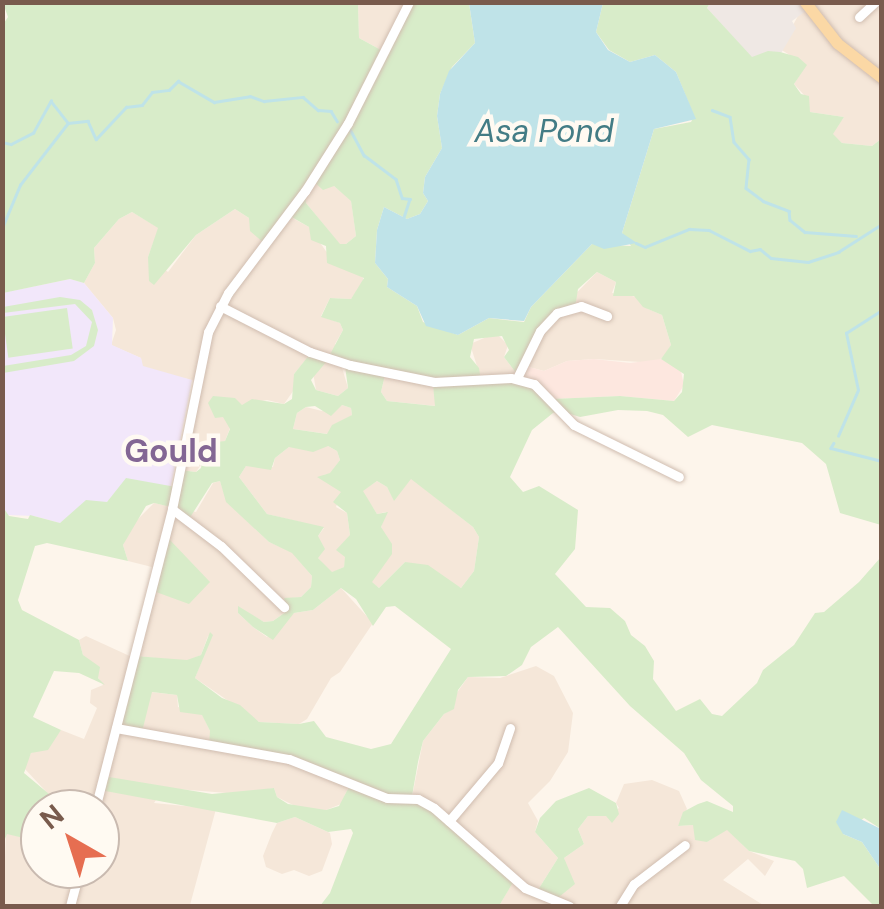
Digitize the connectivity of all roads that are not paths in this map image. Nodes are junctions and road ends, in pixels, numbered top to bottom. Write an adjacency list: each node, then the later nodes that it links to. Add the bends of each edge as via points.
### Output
1 (409, 2): 6 (street, via 348,123)
2 (805, 2): 5 (main road, via 837,43)
3 (875, 2): 4 (street)
4 (859, 18)
5 (882, 78)
6 (220, 306): 8 (street, via 325,359 434,382); 10 (street, via 208,332)
7 (606, 316): 8 (street, via 581,306 557,313)
8 (516, 378): 9 (street, via 543,389 582,430)
9 (679, 477)
10 (172, 509): 11 (street); 12 (street)
11 (284, 606)
12 (116, 728): 14 (street); 15 (street, via 290,759 383,797 418,799)
13 (510, 728): 15 (street, via 498,762)
14 (100, 789)
15 (449, 821): 17 (street, via 530,891)
16 (685, 845): 18 (street, via 634,884)
17 (569, 906)
18 (620, 906)

